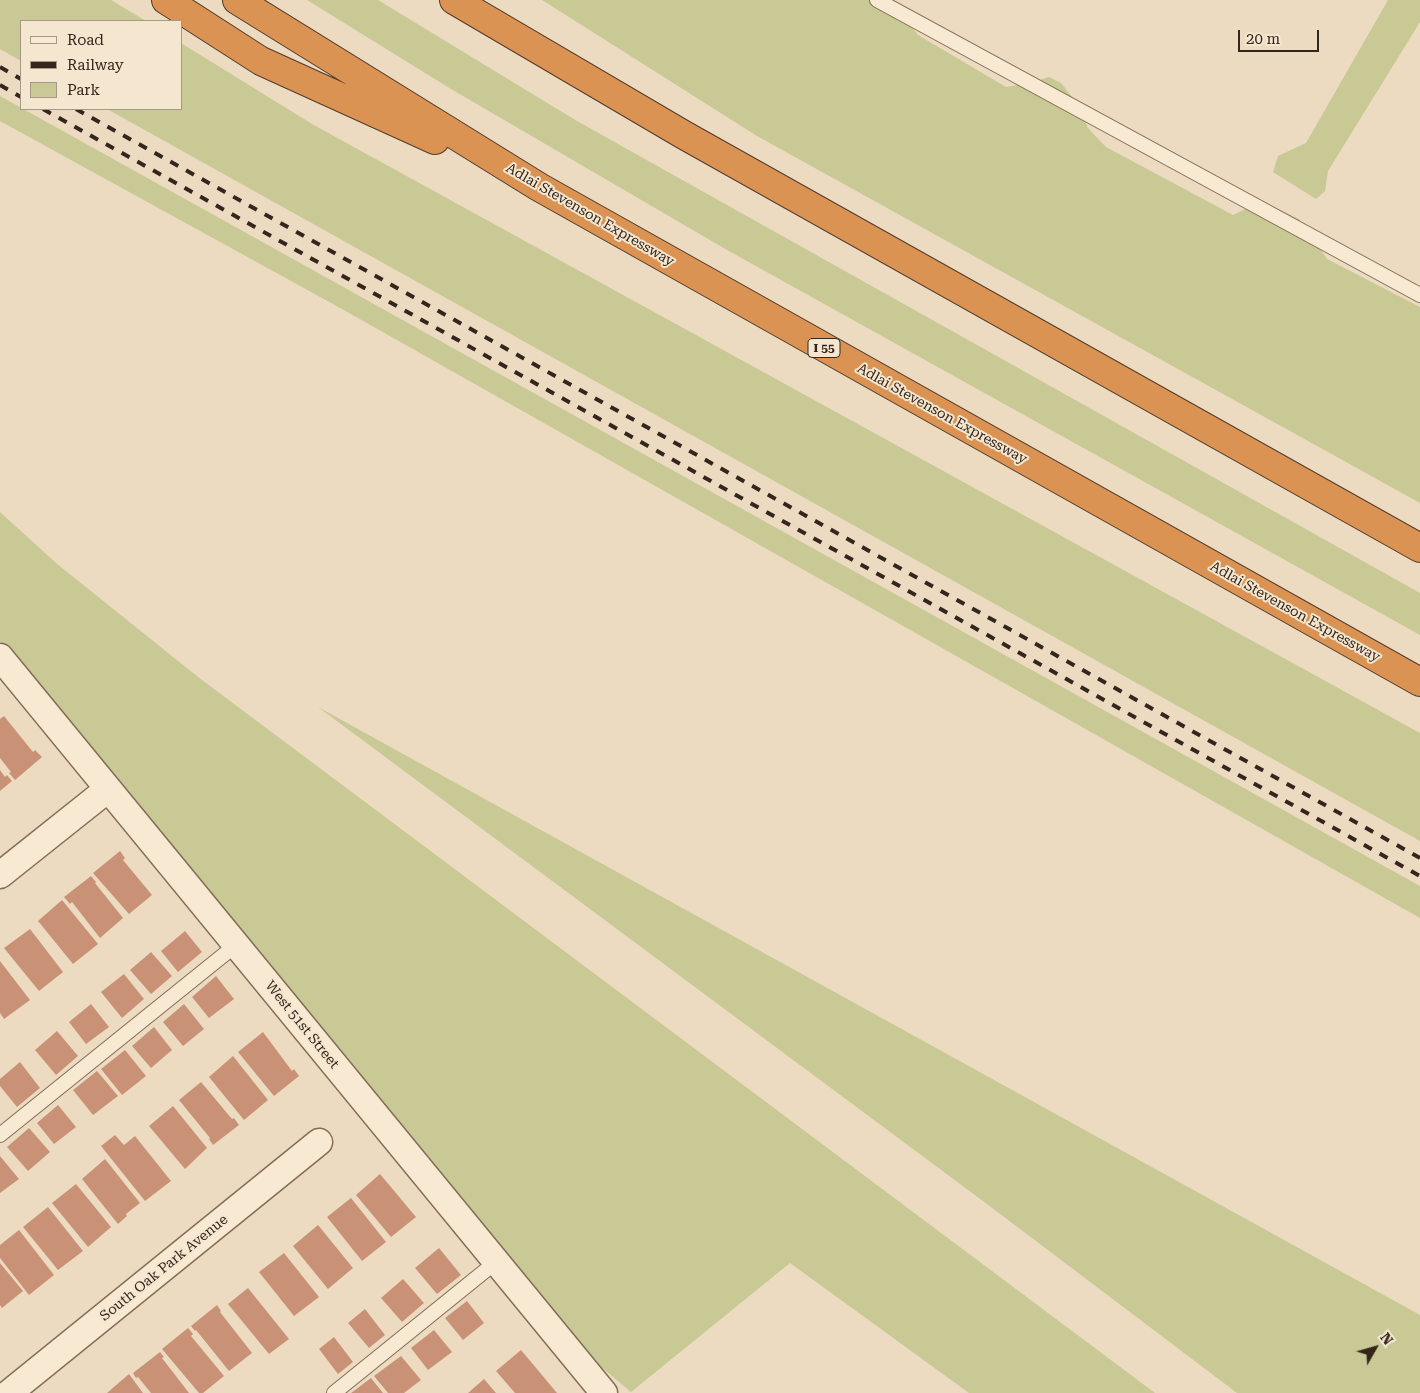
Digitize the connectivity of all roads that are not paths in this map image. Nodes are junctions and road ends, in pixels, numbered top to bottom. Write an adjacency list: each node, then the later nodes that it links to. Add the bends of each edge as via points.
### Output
1 (166, 0): 5 (highway, via 261,61)
2 (237, 0): 5 (highway, Adlai Stevenson Expressway / I 55)
3 (454, 0): 7 (highway, via 684,135)
4 (876, 0): 6 (lane)
5 (539, 187): 9 (highway, Adlai Stevenson Expressway / I 55)
6 (1420, 295)
7 (1420, 548)
8 (0, 658): 10 (street, West 51st Street)
9 (1420, 682)
10 (108, 789): 11 (street); 12 (street, West 51st Street)
11 (0, 876)
12 (236, 945): 13 (lane); 15 (street, West 51st Street)
13 (0, 1135)
14 (319, 1142): 16 (street, South Oak Park Avenue)
15 (496, 1262): 17 (lane); 18 (street, West 51st Street)
16 (9, 1393)
17 (334, 1393)
18 (604, 1393)

